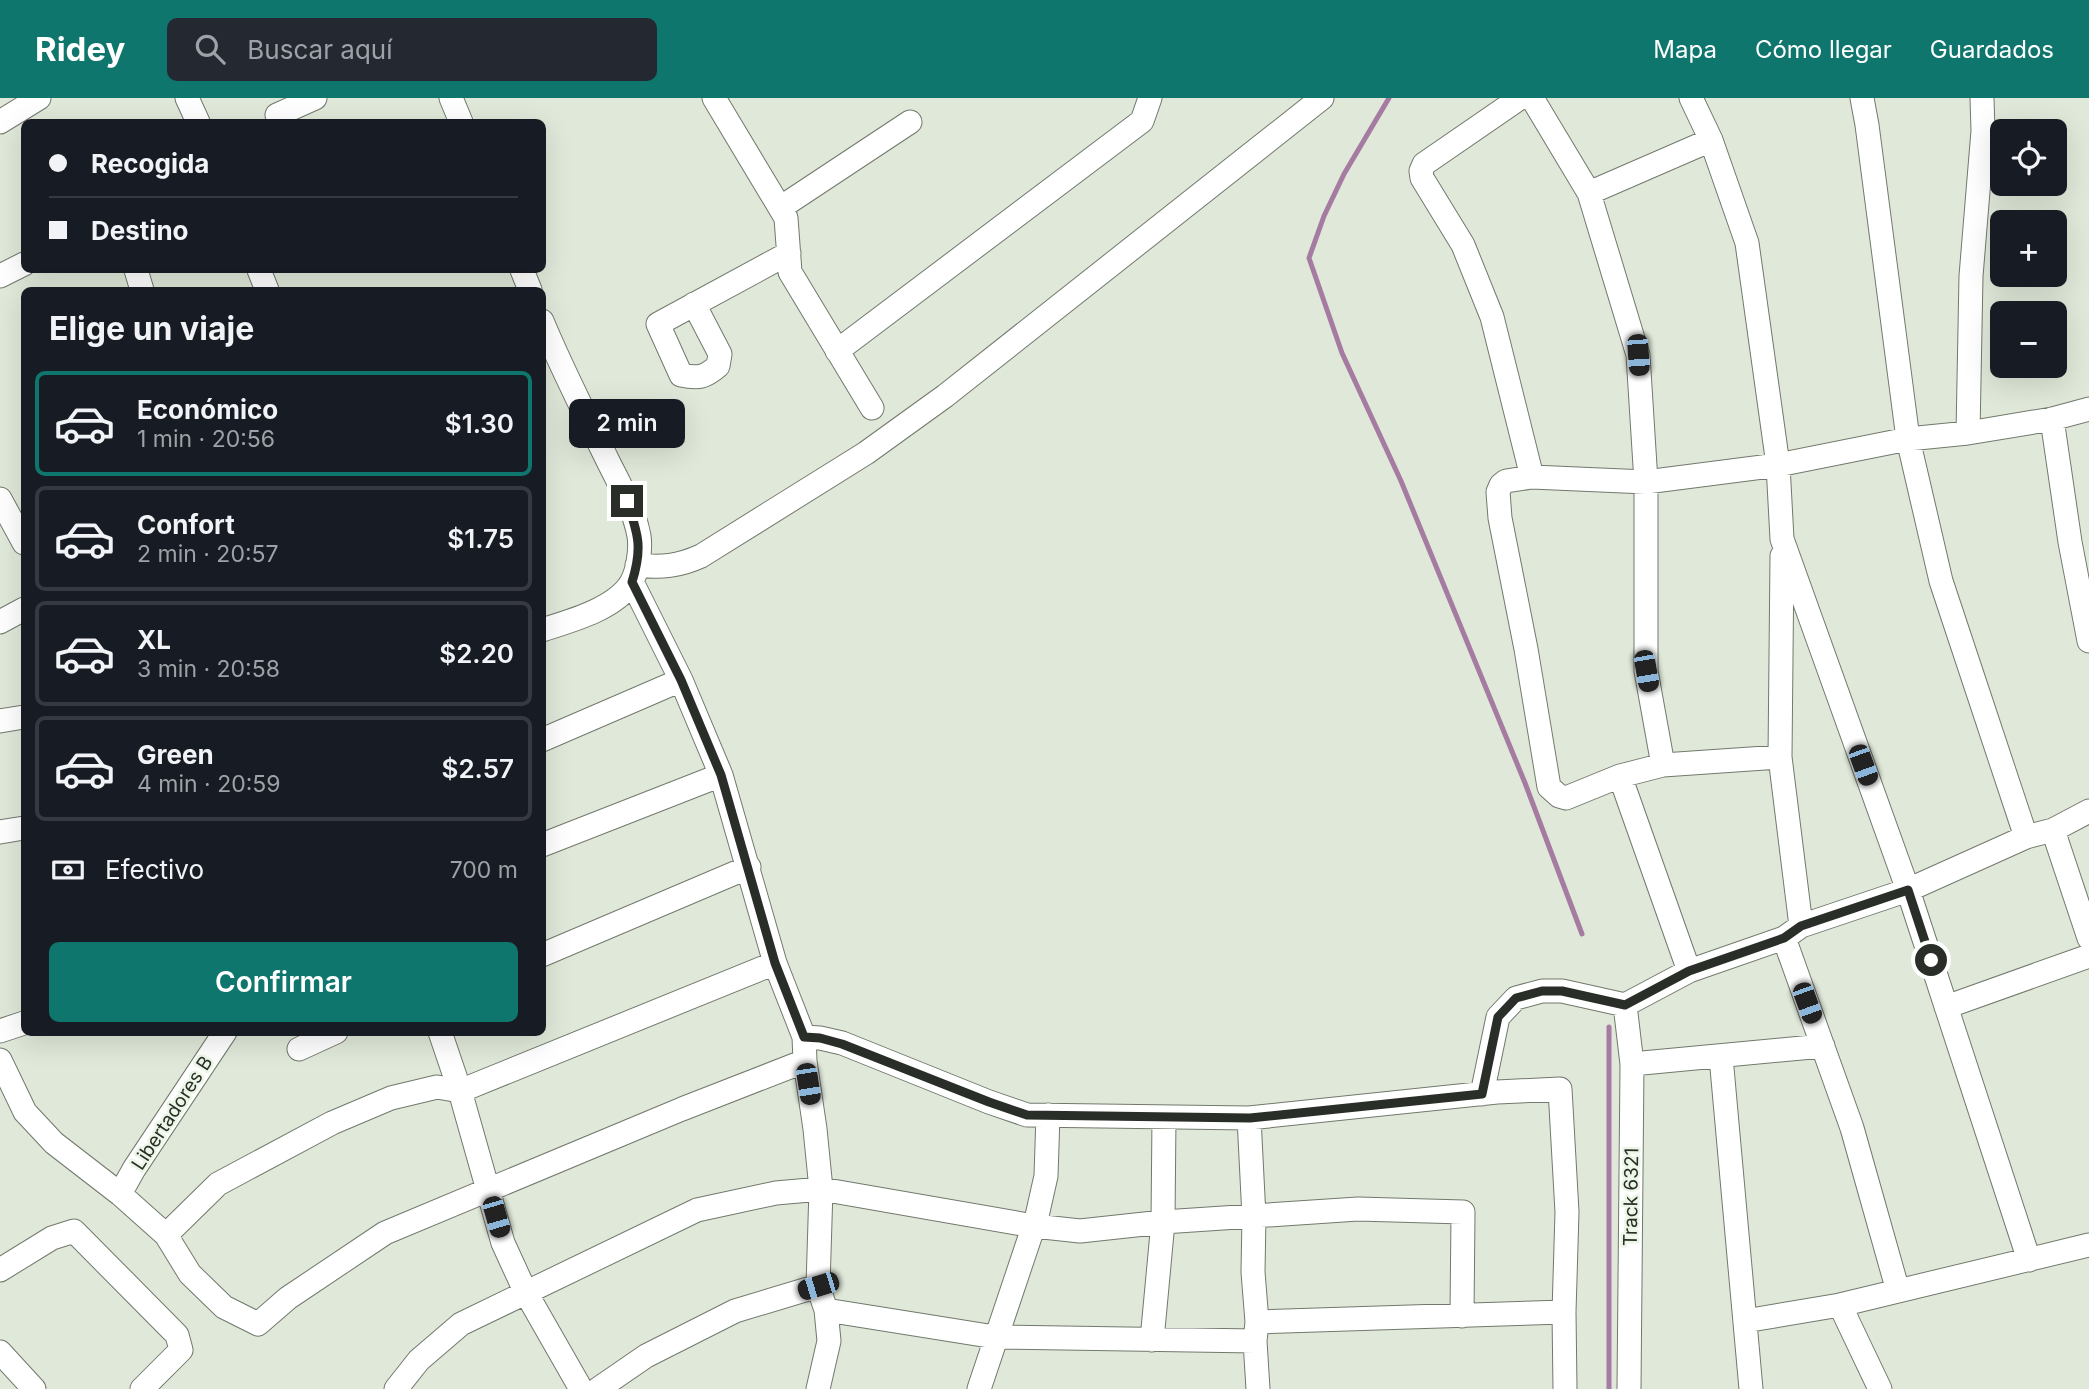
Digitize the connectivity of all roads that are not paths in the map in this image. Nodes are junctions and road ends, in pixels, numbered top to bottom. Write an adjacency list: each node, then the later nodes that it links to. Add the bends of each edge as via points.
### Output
1 (39, 98): 16 (street)
2 (187, 98): 14 (street)
3 (315, 98): 13 (street)
4 (452, 98): 15 (street)
5 (714, 98): 20 (street)
6 (1150, 98): 26 (street, via 1142,121)
7 (1322, 98): 39 (street, via 1051,314 866,453 701,556)
8 (1520, 98): 33 (street, via 1424,164 1421,171 1463,245 1492,317)
9 (1532, 98): 19 (street)
10 (1691, 98): 18 (street)
11 (1862, 98): 31 (street)
12 (1982, 98): 30 (street, via 1971,276)
13 (277, 115)
14 (197, 119)
15 (460, 119)
16 (0, 122)
17 (910, 122): 20 (street)
18 (1711, 140): 19 (street); 32 (street, via 1747,243)
19 (1589, 194): 34 (street, via 1638,355)
20 (780, 208): 21 (street, via 786,218)
21 (789, 253): 24 (street); 26 (street, via 790,272)
22 (21, 266): 23 (street)
23 (0, 276)
24 (694, 304)
25 (547, 348): 39 (street, via 627,501 639,537)
26 (837, 351): 27 (street)
27 (872, 408)
28 (2089, 409): 29 (street)
29 (2052, 419): 30 (street); 38 (street)
30 (1968, 433): 31 (street)
31 (1908, 439): 32 (street); 56 (street, via 1941,581)
32 (1778, 465): 34 (street); 37 (street)
33 (1532, 477): 34 (street); 51 (street, via 1506,481 1498,492 1549,787 1566,797)
34 (1646, 482): 49 (street, via 1646,671)
35 (0, 499): 36 (street)
36 (21, 538)
37 (1782, 539): 48 (street); 59 (street)
38 (2079, 541): 43 (street)
39 (635, 573): 42 (street, via 622,594 609,603); 44 (street)
40 (21, 611): 41 (street)
41 (0, 622)
42 (546, 629)
43 (2089, 641)
44 (681, 680): 47 (street); 50 (street)
45 (21, 717): 46 (street)
46 (0, 720)
47 (546, 738)
48 (1780, 757): 49 (street); 60 (street)
49 (1663, 765): 51 (street)
50 (721, 775): 57 (street); 58 (street)
51 (1620, 776): 65 (street)
52 (2089, 811): 54 (street)
53 (21, 828): 55 (street)
54 (2053, 830): 56 (street); 61 (street)
55 (0, 832)
56 (2026, 837): 59 (street)
57 (546, 843)
58 (749, 867): 62 (street); 64 (street)
59 (1908, 890): 60 (street); 67 (street)
60 (1793, 932): 65 (street); 74 (street)
61 (2089, 938)
62 (546, 953)
63 (2089, 956): 67 (street)
64 (775, 963): 73 (street); 80 (street)
65 (1689, 971): 66 (street)
66 (1625, 1005): 79 (street, Track 6321); 81 (street, via 1562,991 1516,998 1498,1017)
67 (1946, 1007): 93 (street)
68 (21, 1024): 69 (street)
69 (0, 1031)
70 (222, 1036): 87 (street, Libertadores B)
71 (327, 1036): 75 (street)
72 (441, 1036): 80 (street)
73 (804, 1037): 78 (street); 82 (street, via 842,1044 1027,1115)
74 (1823, 1046): 76 (street); 96 (street, via 1852,1128)
75 (299, 1049)
76 (1721, 1057): 79 (street); 102 (street)
77 (0, 1060): 87 (street, via 25,1112 54,1143)
78 (805, 1061): 85 (street); 86 (street)
79 (1632, 1065): 116 (street, Track 6321)
80 (460, 1091): 86 (street); 91 (street, via 438,1087 391,1098 332,1123 218,1184)
81 (1482, 1094): 84 (street); 100 (street, via 1560,1089 1567,1212)
82 (1048, 1115): 83 (street); 90 (street, via 1046,1176)
83 (1164, 1117): 84 (street); 89 (street)
84 (1250, 1118): 88 (street)
85 (821, 1189): 90 (street); 95 (street); 97 (street, via 776,1193 697,1210)
86 (489, 1191): 91 (street, via 385,1233 288,1298 258,1324 224,1307 190,1274); 97 (street, via 503,1243)
87 (120, 1194): 91 (street)
88 (1254, 1217): 89 (street); 101 (street, via 1358,1209 1463,1212); 103 (street)
89 (1163, 1222): 90 (street, via 1080,1231); 105 (street)
90 (1034, 1226): 104 (street)
91 (166, 1235)
92 (2089, 1245): 93 (street)
93 (2029, 1260): 96 (street)
94 (0, 1270): 108 (street, via 52,1238 74,1231 177,1335 181,1350)
95 (818, 1286): 99 (street); 111 (street, via 735,1311 646,1356)
96 (1898, 1291): 98 (street)
97 (525, 1292): 109 (street, via 461,1324 419,1360); 110 (street)
98 (1840, 1306): 102 (street); 118 (street)
99 (826, 1310): 104 (street); 112 (street, via 829,1341)
100 (1564, 1312): 101 (street); 115 (street)
101 (1462, 1316): 103 (street)
102 (1745, 1321): 117 (street)
103 (1256, 1331): 105 (street); 114 (street)
104 (995, 1337): 105 (street); 113 (street)
105 (1152, 1340)
106 (0, 1352): 107 (street)
107 (34, 1389)
108 (142, 1389)
109 (396, 1389)
110 (581, 1389)
111 (598, 1389)
112 (818, 1389)
113 (979, 1389)
114 (1258, 1389)
115 (1564, 1389)
116 (1629, 1389)
117 (1751, 1389)
118 (1880, 1389)

